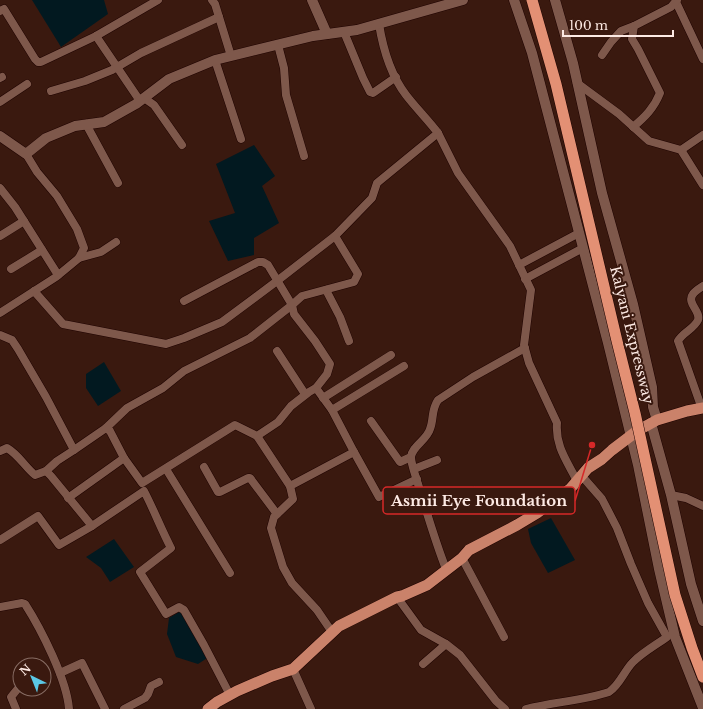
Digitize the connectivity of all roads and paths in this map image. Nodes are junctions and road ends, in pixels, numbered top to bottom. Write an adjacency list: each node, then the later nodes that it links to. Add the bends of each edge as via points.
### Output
1 (158, 0): 15 (street)
2 (212, 0): 10 (street)
3 (312, 0): 14 (street)
4 (463, 0): 11 (street)
5 (514, 0): 42 (street, via 532,52)
6 (532, 0): 111 (highway, Kalyani Expressway, bridge, via 556,84 635,413 675,595)
7 (555, 0): 23 (street)
8 (676, 1): 12 (street, via 671,7); 19 (street)
9 (1, 8): 15 (street, via 38,62)
10 (219, 17): 18 (street); 21 (street, via 141,53)
11 (379, 24): 13 (street); 22 (street, via 383,49)
12 (634, 26): 17 (street, via 621,31); 29 (street, via 632,39 660,93 649,113)
13 (344, 32): 14 (street); 22 (street, via 370,92 373,93)
14 (327, 34): 16 (street)
15 (96, 36): 21 (street)
16 (278, 45): 18 (street); 37 (street, via 284,68 286,95)
17 (602, 55)
18 (231, 56): 20 (street)
19 (703, 59)
20 (216, 60): 26 (street, via 169,79); 33 (street)
21 (117, 67): 25 (street, via 85,81); 26 (street)
22 (396, 78): 30 (street, via 405,94)
23 (577, 83): 29 (street); 72 (street, via 602,193 652,387)
24 (27, 84): 27 (street)
25 (51, 91)
26 (142, 99): 28 (street, via 104,122); 34 (street, via 154,105)
27 (0, 102)
28 (86, 124): 36 (street, via 46,138); 38 (street)
29 (633, 127): 35 (street, via 649,141)
30 (438, 133): 44 (street, via 376,183 372,198); 49 (street, via 458,173 510,246)
31 (703, 135): 35 (street)
32 (0, 136): 36 (street)
33 (241, 139)
34 (182, 145)
35 (681, 150): 39 (street)
36 (26, 154): 48 (street, via 57,196 77,229 84,248)
37 (304, 156)
38 (118, 183)
39 (703, 185)
40 (0, 188): 41 (street)
41 (24, 221): 43 (street); 47 (street)
42 (579, 233): 46 (street); 49 (street)
43 (0, 236)
44 (335, 236): 53 (street); 55 (street, via 358,274 354,282)
45 (116, 242): 48 (street, via 101,252)
46 (583, 248): 52 (street); 75 (street)
47 (42, 250): 50 (street); 51 (street)
48 (79, 258): 51 (street)
49 (519, 265): 52 (street)
50 (11, 269)
51 (58, 275): 56 (street)
52 (525, 279): 62 (street, via 530,290)
53 (277, 281): 56 (street, via 222,322 166,344 63,324); 57 (street, via 268,265 258,262); 58 (street)
54 (703, 286): 69 (street, via 693,293 691,298 698,320 678,341)
55 (326, 290): 58 (street, via 302,296); 61 (street)
56 (34, 291): 59 (street)
57 (184, 301)
58 (292, 305): 66 (street, via 294,314 330,364 328,374); 73 (street, via 250,338 184,372 163,388 127,408)
59 (0, 312)
60 (0, 335): 76 (street, via 12,340 18,348)
61 (349, 341)
62 (524, 348): 79 (street, via 438,400 432,412 428,434); 86 (street, via 557,423 556,432 561,453)
63 (277, 351): 67 (street)
64 (391, 355): 68 (street)
65 (404, 366): 70 (street)
66 (316, 388): 67 (street); 68 (street)
67 (305, 394): 74 (street, via 278,422)
68 (323, 398): 70 (street)
69 (702, 408): 72 (main road)
70 (332, 410): 78 (street)
71 (371, 421): 79 (street, via 400,462)
72 (651, 423): 75 (main road); 90 (street)
73 (106, 428): 76 (street); 80 (street)
74 (257, 436): 83 (street, via 235,425); 88 (street)
75 (630, 436): 86 (main road); 110 (street, via 673,630)
76 (74, 450): 85 (street, via 57,460)
77 (0, 451): 85 (street, via 7,448 15,452 26,468 35,475)
78 (354, 452): 87 (street, via 379,497); 88 (street)
79 (411, 457): 84 (street)
80 (124, 458): 83 (street, via 142,483); 91 (street)
81 (437, 460): 84 (street)
82 (204, 467): 94 (street, via 218,492 250,478)
83 (166, 469): 99 (street)
84 (414, 469): 87 (street)
85 (46, 471): 91 (street)
86 (579, 478): 97 (main road, via 570,489 537,513 469,550); 123 (street, via 602,499 648,603 667,637 635,660 615,688 609,692)
87 (417, 479): 93 (street)
88 (290, 486): 94 (street, via 293,499)
89 (474, 491): 93 (street)
90 (671, 496): 92 (street, via 686,498); 102 (street, via 691,584)
91 (68, 498): 95 (street)
92 (703, 506)
93 (427, 513): 98 (street)
94 (277, 514): 103 (street, via 271,528 283,567 292,583 317,610)
95 (92, 526): 96 (street, via 59,544 38,516); 113 (street, via 144,491 171,548 140,572 166,614 179,607 184,610)
96 (0, 540)
97 (462, 558): 98 (main road); 104 (street)
98 (446, 569): 100 (main road, via 427,585)
99 (230, 573)
100 (397, 597): 103 (main road, via 351,619); 105 (street, via 421,630)
101 (0, 607): 109 (street, via 25,604)
102 (703, 621)
103 (332, 632): 108 (main road)
104 (504, 637)
105 (446, 644): 106 (street); 122 (street, via 460,655)
106 (423, 664)
107 (703, 667): 110 (street)
108 (293, 669): 113 (main road); 121 (street)
109 (60, 673): 117 (street); 118 (street, via 82,663)
110 (689, 674): 115 (street)
111 (703, 676)
112 (159, 682): 119 (street, via 151,686 145,698)
113 (230, 695): 120 (main road)
114 (12, 696): 116 (street)
115 (703, 708)
116 (16, 709)
117 (69, 709)
118 (105, 709)
119 (124, 709)
120 (208, 709)
121 (312, 709)
122 (505, 709)
123 (526, 709)

